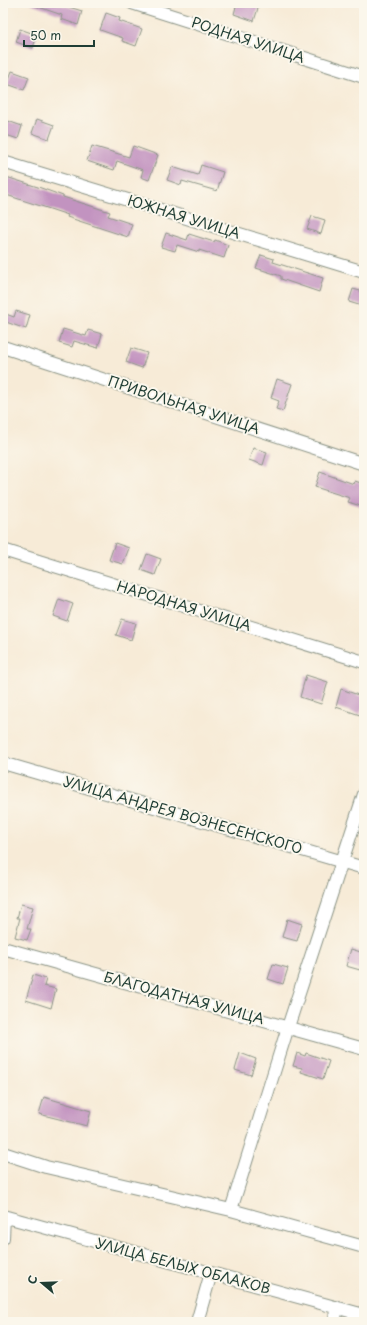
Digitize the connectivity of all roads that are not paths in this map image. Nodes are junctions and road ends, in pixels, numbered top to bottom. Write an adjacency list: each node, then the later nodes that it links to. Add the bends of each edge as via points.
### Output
1 (132, 3): 2 (street, РОДНАЯ УЛИЦА)
2 (364, 78)
3 (3, 162): 4 (street, ЮЖНАЯ УЛИЦА)
4 (364, 272)
5 (3, 347): 6 (street, ПРИВОЛЬНАЯ УЛИЦА)
6 (364, 464)
7 (3, 550): 8 (street, НАРОДНАЯ УЛИЦА)
8 (363, 659)
9 (3, 763): 11 (street, УЛИЦА АНДРЕЯ ВОЗНЕСЕНСКОГО)
10 (364, 794): 11 (street)
11 (343, 862): 12 (street, УЛИЦА АНДРЕЯ ВОЗНЕСЕНСКОГО); 14 (street)
12 (364, 868)
13 (3, 948): 14 (street, БЛАГОДАТНАЯ УЛИЦА)
14 (288, 1028): 15 (street, БЛАГОДАТНАЯ УЛИЦА); 17 (street)
15 (364, 1049)
16 (3, 1153): 17 (street, via 46,1167)
17 (231, 1210): 20 (street)
18 (4, 1216): 19 (street); 21 (street, УЛИЦА БЕЛЫХ ОБЛАКОВ)
19 (3, 1238)
20 (364, 1247)
21 (210, 1273): 22 (street, УЛИЦА БЕЛЫХ ОБЛАКОВ); 24 (street)
22 (336, 1307): 23 (street, УЛИЦА БЕЛЫХ ОБЛАКОВ); 25 (street)
23 (364, 1315)
24 (198, 1322)
25 (335, 1322)

